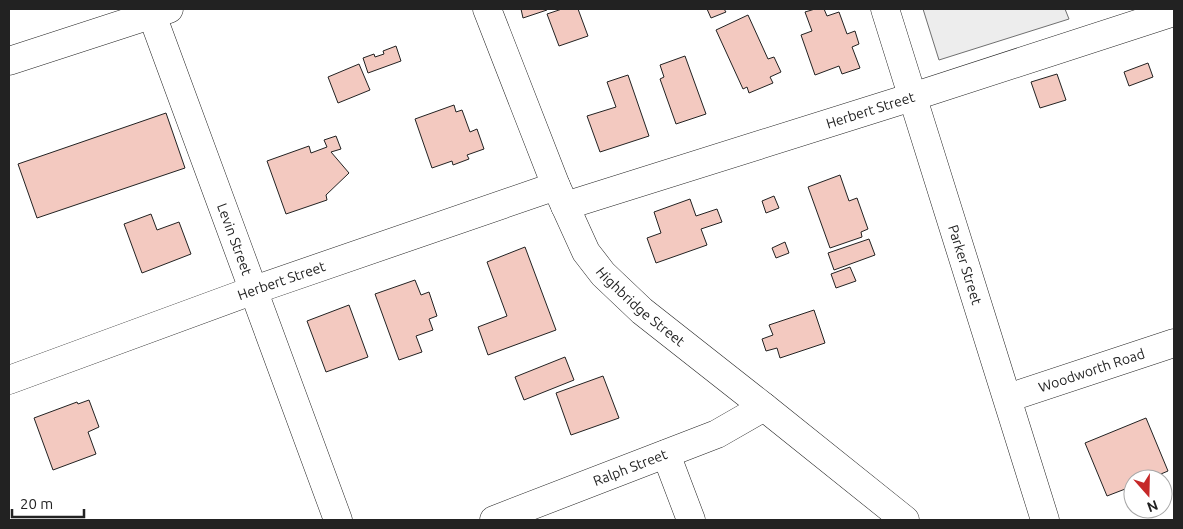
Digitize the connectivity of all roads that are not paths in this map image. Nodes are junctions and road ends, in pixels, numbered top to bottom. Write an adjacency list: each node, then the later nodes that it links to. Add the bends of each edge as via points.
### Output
1 (487, 9): 7 (main road, Highbridge Street)
2 (885, 9): 6 (main road, Parker Street)
3 (161, 12): 5 (main road); 8 (main road, Levin Street)
4 (1174, 12): 6 (main road, Herbert Street)
5 (9, 61)
6 (912, 97): 7 (main road, Herbert Street); 11 (main road, Parker Street)
7 (560, 196): 8 (main road, Herbert Street); 12 (main road, Highbridge Street, via 586,252 622,293)
8 (254, 290): 10 (main road, Herbert Street); 14 (main road, Levin Street)
9 (1174, 343): 11 (main road, Woodworth Road)
10 (9, 380)
11 (1008, 398): 18 (main road, Parker Street)
12 (764, 407): 13 (main road, Ralph Street, via 717,434); 17 (main road, Highbridge Street)
13 (666, 454): 15 (main road, Ralph Street); 16 (main road)
14 (338, 520)
15 (494, 520)
16 (691, 520)
17 (905, 520)
18 (1045, 520)

